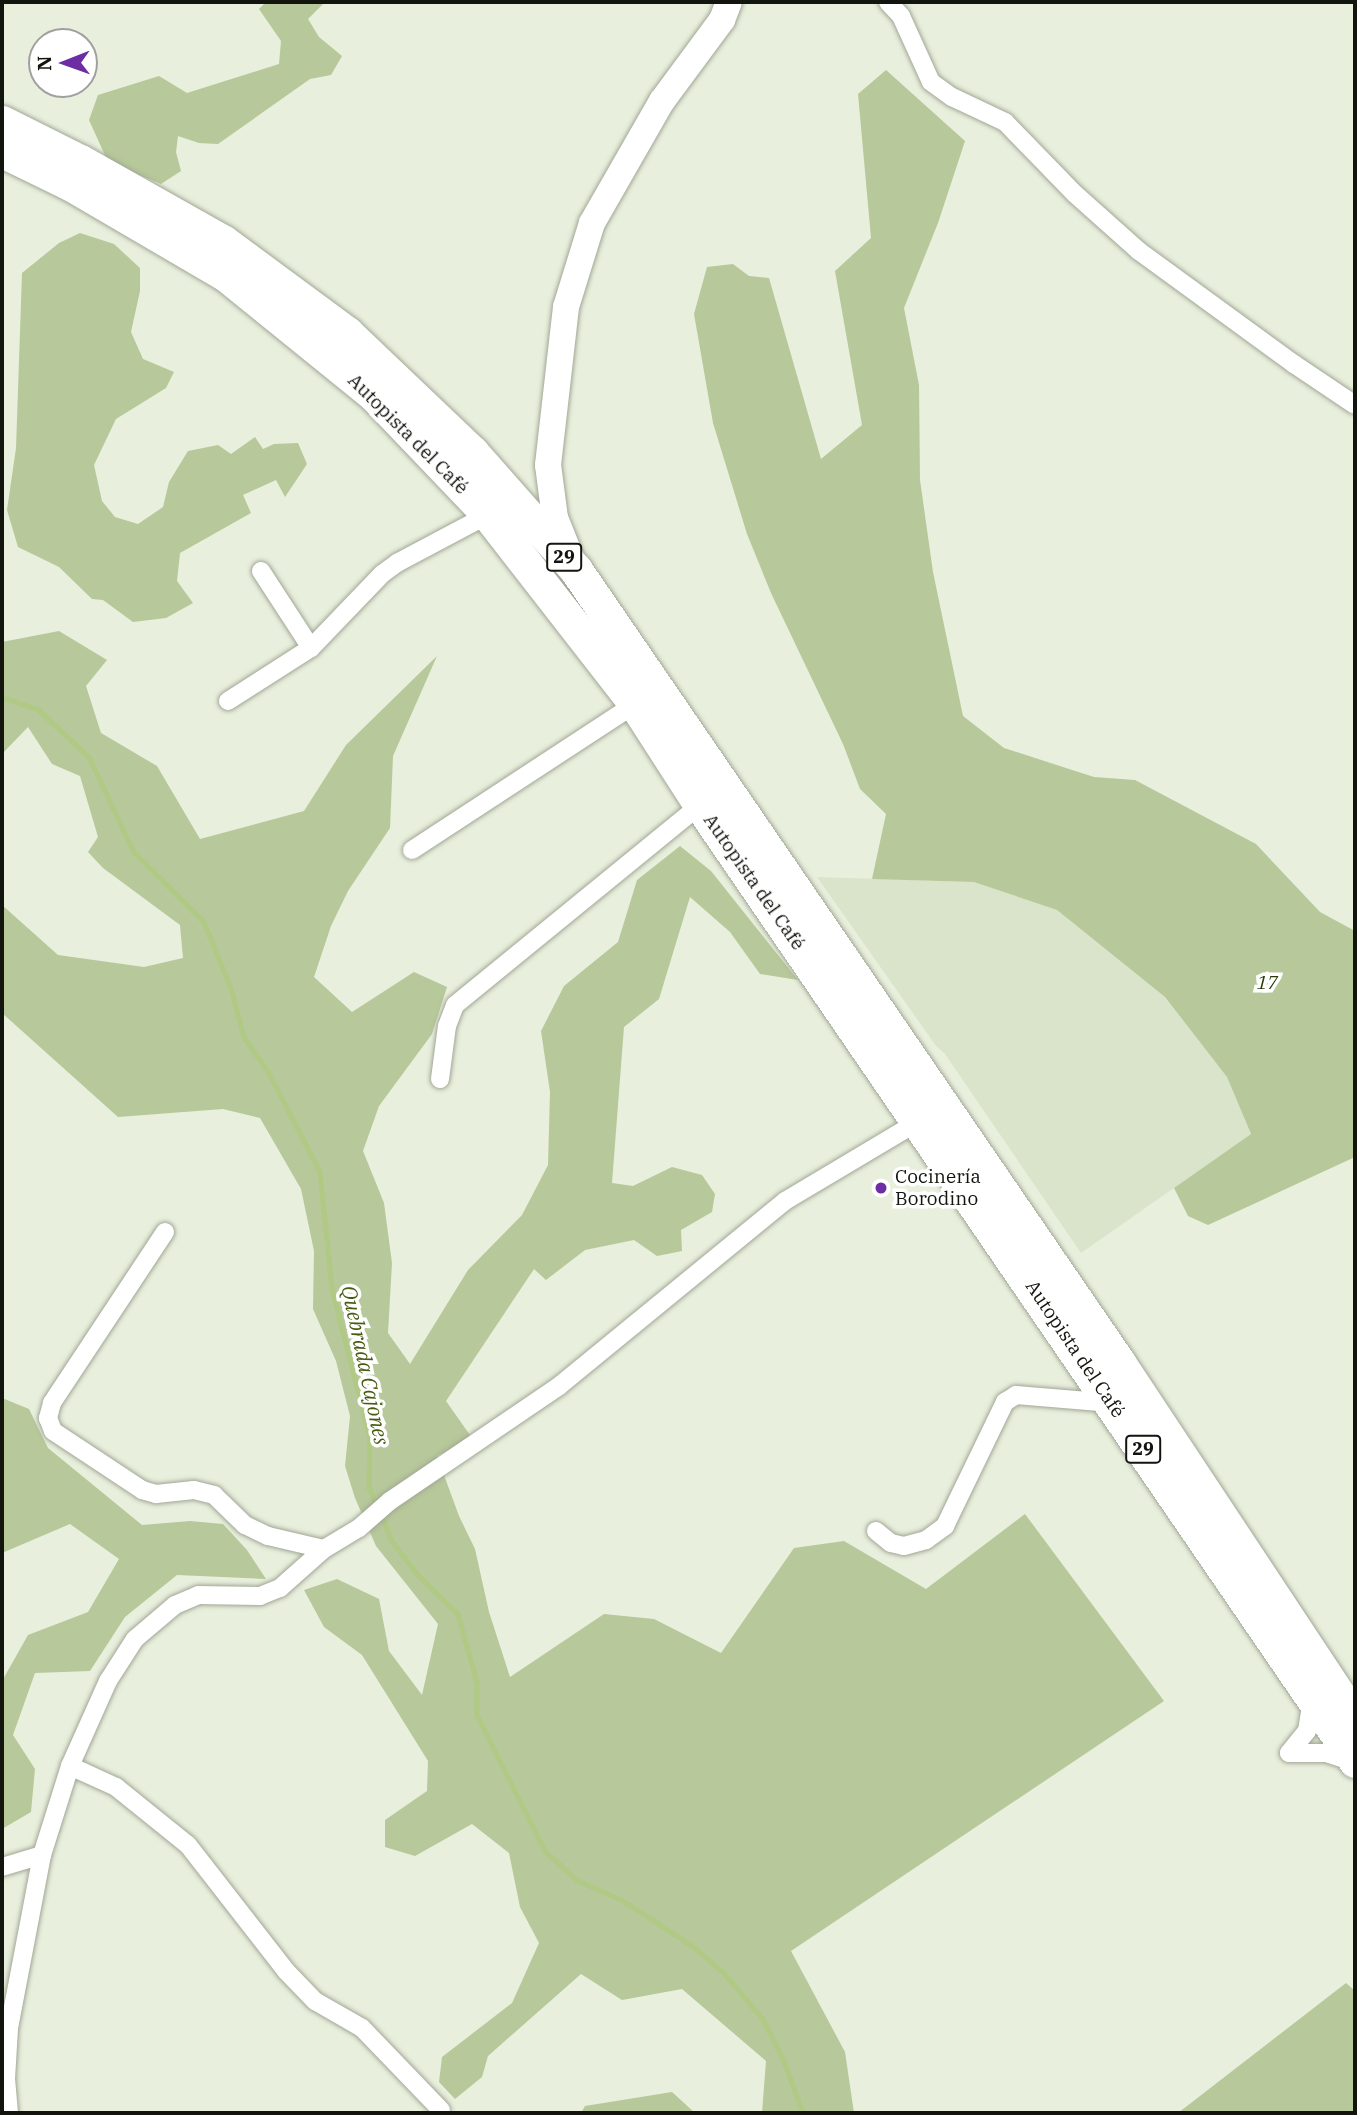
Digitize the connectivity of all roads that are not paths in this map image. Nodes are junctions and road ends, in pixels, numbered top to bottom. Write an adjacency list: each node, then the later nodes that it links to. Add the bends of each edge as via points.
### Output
1 (729, 2): 7 (street, via 722,20 662,101 592,223 566,307 548,465 555,518)
2 (888, 2): 5 (street, via 901,16 931,82 1005,122 1074,194 1139,251)
3 (2, 122): 7 (highway, Autopista del Café / 29, via 224,242 347,333 472,452)
4 (2, 151): 6 (highway, Autopista del Café / 29, via 226,275 373,394)
5 (1355, 405)
6 (485, 511): 9 (street, via 476,521 382,574); 11 (highway, Autopista del Café / 29)
7 (576, 570): 21 (highway, Autopista del Café / 29, via 1112,1353)
8 (261, 571): 9 (street)
9 (311, 648): 10 (street)
10 (228, 701)
11 (635, 704): 12 (highway, Autopista del Café / 29); 13 (street)
12 (700, 805): 14 (street, via 454,1005); 15 (highway, Autopista del Café / 29)
13 (412, 850)
14 (440, 1079)
15 (919, 1121): 17 (highway, Autopista del Café / 29); 19 (street, via 785,1202 559,1386)
16 (166, 1232): 19 (street, via 52,1403 48,1418 53,1430 142,1490 156,1494 194,1490 214,1495 245,1525 268,1536)
17 (1112, 1403): 18 (street, via 1016,1395 1005,1402 945,1526 926,1540 904,1546); 20 (highway, Autopista del Café / 29)
18 (876, 1531)
19 (324, 1549): 23 (street, via 280,1588 260,1596 198,1595 135,1639 108,1681)
20 (1312, 1698): 22 (highway, Autopista del Café / 29); 22 (street, via 1311,1722 1289,1753 1326,1753)
21 (1355, 1719)
22 (1355, 1762)
23 (70, 1766): 24 (street); 27 (street, via 116,1787 188,1845 286,1971 315,2001 362,2028)
24 (42, 1855): 25 (street); 26 (street, via 9,2028)
25 (2, 1867)
26 (6, 2104)
27 (441, 2110)

